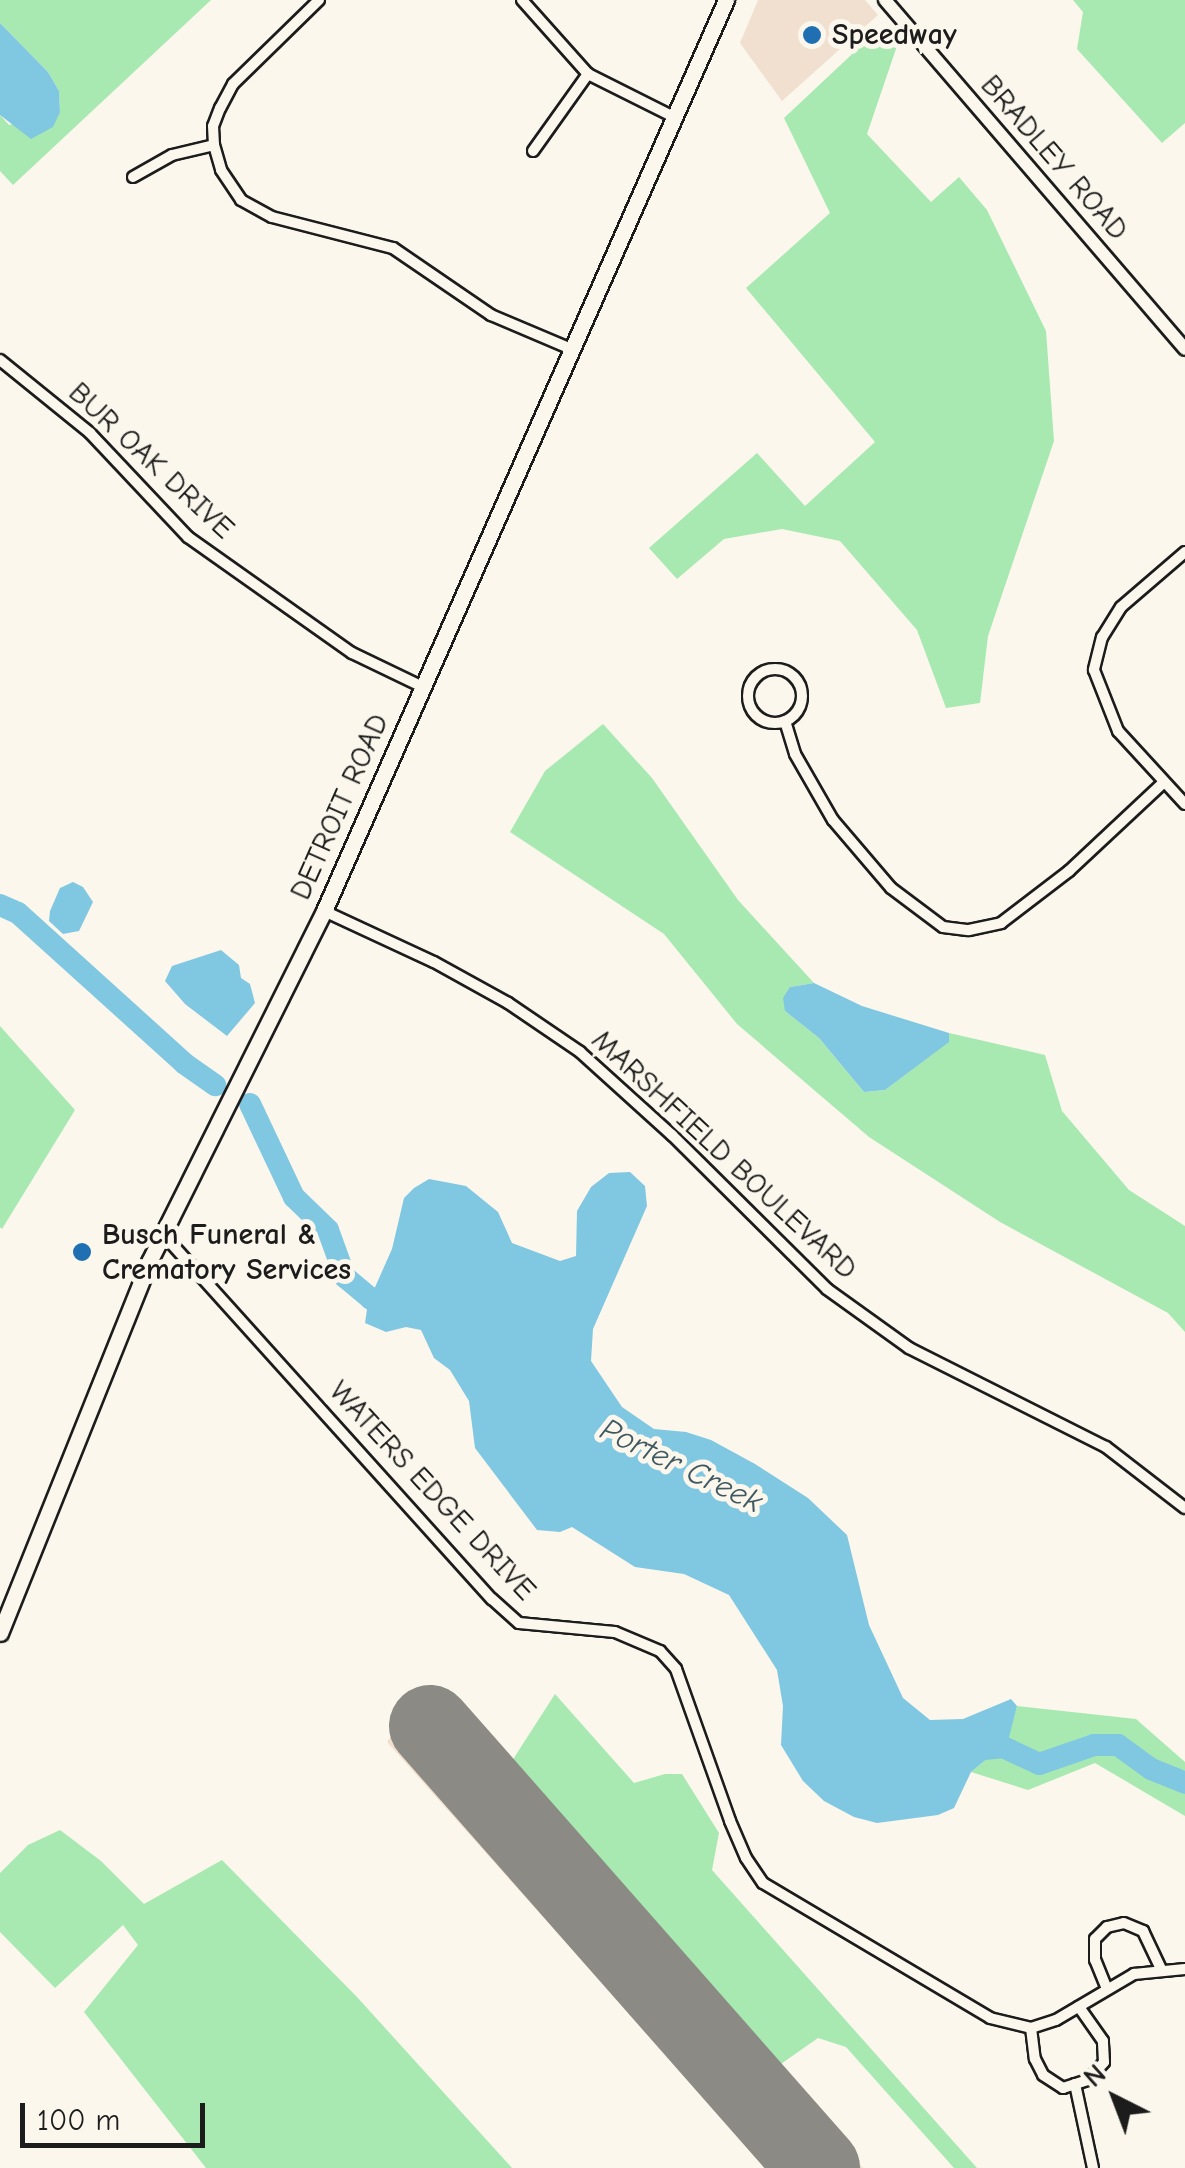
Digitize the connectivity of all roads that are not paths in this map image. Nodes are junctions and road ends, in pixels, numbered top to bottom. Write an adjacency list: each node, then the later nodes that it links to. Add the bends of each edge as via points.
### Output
1 (318, 0): 7 (street, via 232,84 213,126)
2 (522, 0): 5 (street)
3 (726, 0): 6 (main road, DETROIT ROAD)
4 (885, 0): 10 (street, BRADLEY ROAD)
5 (588, 74): 6 (street); 8 (street)
6 (676, 118): 11 (main road, DETROIT ROAD)
7 (214, 145): 9 (street, via 172,154); 11 (street, via 220,170 240,200 272,217 392,248 491,315)
8 (533, 151)
9 (133, 176)
10 (1185, 349)
11 (574, 350): 14 (main road, DETROIT ROAD)
12 (0, 360): 14 (street, BUR OAK DRIVE, via 96,439 188,537 352,653)
13 (1185, 552): 16 (street, via 1121,607 1102,637 1094,670 1118,731)
14 (425, 688): 18 (main road, DETROIT ROAD)
15 (785, 721): 15 (street, via 759,718 748,703 750,685 762,672 788,672 799,685 801,702); 16 (street, via 795,754 832,820 891,888 943,927 1000,923)
16 (1164, 782): 17 (street)
17 (1185, 804)
18 (324, 912): 19 (main road, DETROIT ROAD); 20 (street, MARSHFIELD BOULEVARD, via 448,970 580,1052 827,1288 909,1348 1106,1448)
19 (162, 1233): 21 (main road, DETROIT ROAD); 26 (street, WATERS EDGE DRIVE, via 519,1623 615,1632 660,1650 676,1669 736,1833 763,1883 990,2018)
20 (1185, 1508)
21 (0, 1633)
22 (1185, 1968): 23 (street)
23 (1161, 1969): 24 (street); 24 (street, via 1143,1931 1108,1927 1094,1939)
24 (1107, 1988): 25 (street)
25 (1079, 2008): 26 (street); 27 (street, via 1103,2040 1104,2062)
26 (1031, 2028): 27 (street, via 1043,2076 1063,2088)
27 (1075, 2084): 28 (street)
28 (1093, 2168)

